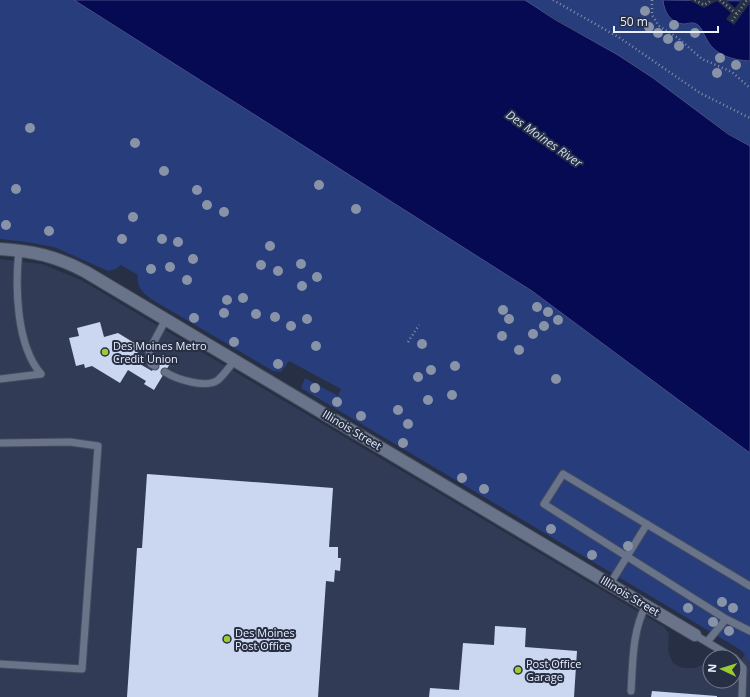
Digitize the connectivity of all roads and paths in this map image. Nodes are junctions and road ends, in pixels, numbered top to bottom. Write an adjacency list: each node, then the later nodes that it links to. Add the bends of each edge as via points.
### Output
1 (553, 0): 10 (path, via 620,38 700,93)
2 (652, 0): 9 (path, via 652,15 659,26 678,38 702,59 732,72)
3 (695, 0): 4 (path, via 704,5)
4 (712, 0)
5 (720, 0): 7 (path)
6 (747, 0): 7 (path)
7 (737, 14): 8 (path)
8 (732, 20)
9 (750, 88)
10 (750, 118)
11 (0, 249): 12 (street, Illinois Street)
12 (19, 250): 13 (street, Illinois Street, via 67,262); 19 (lane, via 17,267 20,327 25,345 41,374)
13 (166, 319): 16 (street, Illinois Street); 17 (lane, via 149,351 151,364)
14 (419, 325): 15 (path)
15 (408, 342)
16 (234, 360): 18 (lane, via 218,380 199,384 174,378); 23 (street, Illinois Street)
17 (154, 366)
18 (165, 372)
19 (0, 379)
20 (0, 443): 31 (lane, via 70,442 98,446 82,669)
21 (647, 524): 22 (lane); 22 (lane, via 563,474 544,504); 24 (lane)
22 (627, 556): 23 (lane); 26 (lane)
23 (610, 584): 25 (street, Illinois Street)
24 (750, 586)
25 (646, 605): 28 (street, Illinois Street); 33 (lane, via 638,621 635,635)
26 (726, 619): 27 (lane); 29 (lane)
27 (750, 631)
28 (695, 635): 29 (lane)
29 (707, 642): 30 (lane)
30 (718, 649)
31 (0, 664)
32 (742, 667): 34 (lane)
33 (631, 690)
34 (742, 697)

